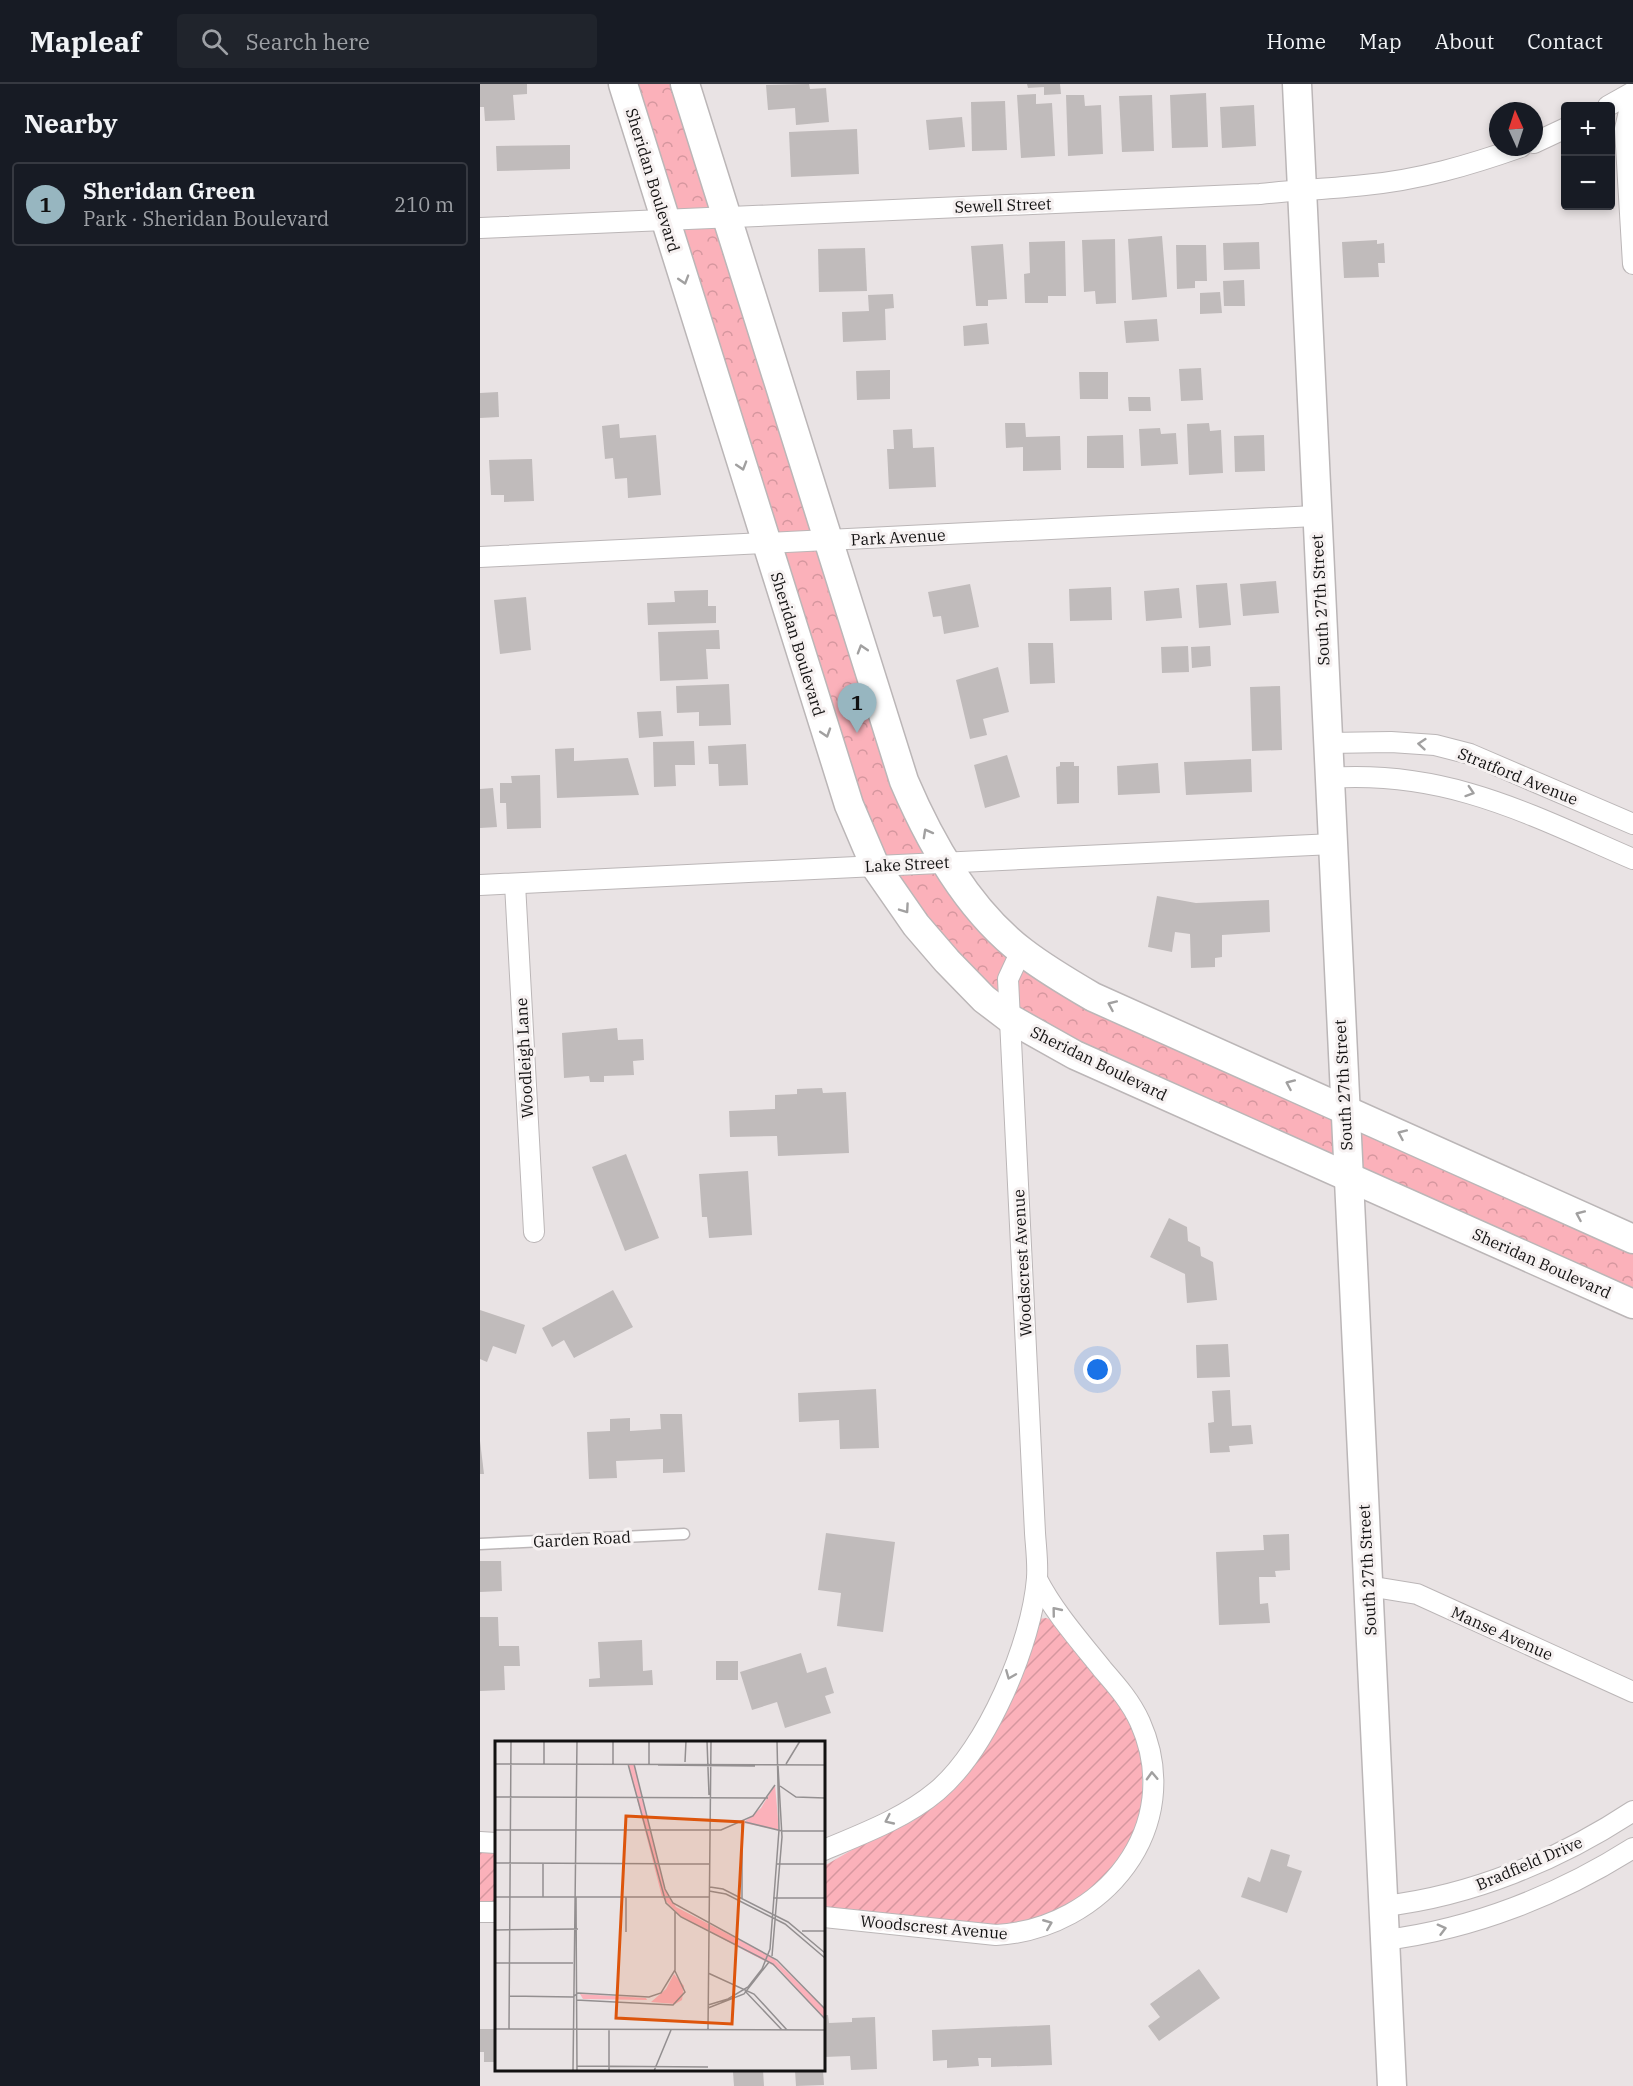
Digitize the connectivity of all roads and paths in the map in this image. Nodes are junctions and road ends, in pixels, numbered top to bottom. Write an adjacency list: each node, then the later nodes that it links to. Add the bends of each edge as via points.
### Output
1 (623, 84): 11 (main road, Sheridan Boulevard)
2 (685, 84): 10 (main road)
3 (1297, 84): 9 (main road, South 27th Street)
4 (1633, 93): 5 (street); 13 (street, via 1625,129)
5 (1615, 102)
6 (1561, 130): 7 (street)
7 (1543, 138)
8 (1495, 156): 9 (street, Sewell Street, via 1422,176 1367,185)
9 (1302, 189): 10 (street, Sewell Street); 14 (main road, South 27th Street)
10 (727, 217): 11 (street, Sewell Street); 15 (main road)
11 (665, 220): 12 (street, Sewell Street); 16 (main road, Sheridan Boulevard, one-way to 16)
12 (480, 228)
13 (1633, 264)
14 (1315, 516): 15 (street, Park Avenue); 18 (main road, South 27th Street)
15 (828, 540): 16 (street, Park Avenue); 23 (main road, one-way to 15, via 904,781)
16 (766, 544): 17 (street, Park Avenue); 24 (main road, Sheridan Boulevard, one-way to 24, via 849,805)
17 (480, 557)
18 (1328, 742): 19 (main road, South 27th Street); 20 (street, Stratford Avenue, one-way to 18, via 1470,754 1435,745)
19 (1329, 778): 21 (main road, South 27th Street); 22 (street, Stratford Avenue, one-way to 22, via 1368,775 1465,790)
20 (1633, 824)
21 (1333, 844): 23 (street, Lake Street); 29 (main road, South 27th Street)
22 (1633, 859)
23 (943, 863): 24 (street, Lake Street); 27 (main road)
24 (875, 866): 25 (street, Lake Street); 28 (main road, Sheridan Boulevard, one-way to 28, via 947,961)
25 (515, 884): 26 (street, Lake Street); 31 (street, Woodleigh Lane)
26 (480, 885)
27 (1021, 951): 28 (street, Woodscrest Avenue, via 1008,979); 29 (main road, one-way to 27, via 1093,997)
28 (1009, 1018): 30 (main road, Sheridan Boulevard, via 1075,1055); 36 (street, Woodscrest Avenue)
29 (1344, 1108): 30 (main road, South 27th Street); 32 (main road, one-way to 29)
30 (1348, 1177): 33 (main road, Sheridan Boulevard); 37 (main road, South 27th Street)
31 (534, 1232)
32 (1633, 1239)
33 (1633, 1304)
34 (684, 1534): 35 (lane, Garden Road)
35 (480, 1544)
36 (1036, 1579): 41 (street, Woodscrest Avenue, one-way to 41, via 1014,1668 985,1729 963,1761 939,1790 910,1810); 43 (street, Woodscrest Avenue, one-way to 36, via 1016,1934 1041,1928 1088,1905 1124,1870 1146,1822 1152,1795 1148,1744 1129,1701 1050,1604)
37 (1368, 1586): 38 (street, Manse Avenue, via 1416,1594); 42 (main road, South 27th Street)
38 (1633, 1692)
39 (1633, 1811): 42 (street, Bradfield Drive, via 1580,1841 1491,1882)
40 (1633, 1848): 44 (street, Bradfield Drive, one-way to 40, via 1430,1932 1524,1905)
41 (825, 1850)
42 (1384, 1906): 44 (main road, South 27th Street)
43 (825, 1917)
44 (1385, 1940): 45 (main road, South 27th Street)
45 (1392, 2086)

